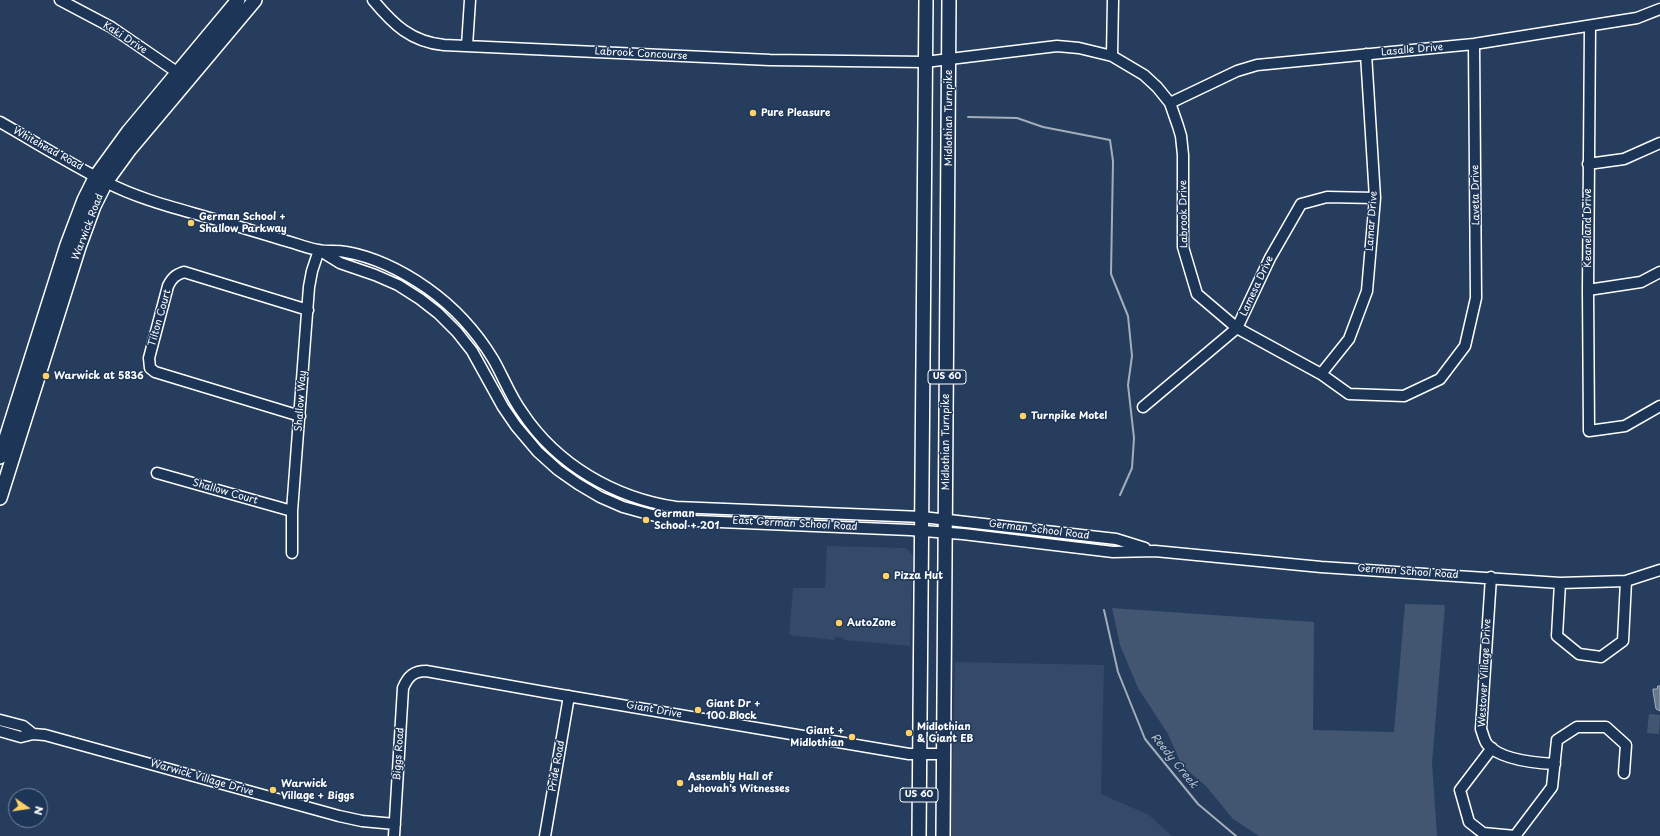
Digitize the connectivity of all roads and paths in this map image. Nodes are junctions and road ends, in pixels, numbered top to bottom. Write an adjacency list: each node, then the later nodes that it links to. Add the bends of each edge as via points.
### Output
1 (60, 0): 17 (street, Kaki Drive, via 111,27)
2 (238, 0): 17 (main road, Warwick Road)
3 (255, 0): 17 (main road, Warwick Road)
4 (373, 0): 12 (street, Labrook Concourse, via 401,30 420,40)
5 (470, 0): 12 (street)
6 (926, 0): 16 (main road, US 60)
7 (949, 0): 15 (main road, Midlothian Turnpike / US 60)
8 (1113, 0): 14 (street)
9 (1660, 8): 10 (street, Lasalle Drive, via 1637,18)
10 (1590, 26): 11 (street, Lasalle Drive); 21 (street, Keaneland Drive)
11 (1474, 44): 13 (street, Lasalle Drive); 29 (street, Laveta Drive, via 1476,298)
12 (467, 46): 16 (street, Labrook Concourse, via 770,60)
13 (1366, 54): 18 (street, Lasalle Drive, via 1257,65 1237,71); 23 (street, Lamar Drive)
14 (1112, 56): 15 (street, Labrook Drive, via 1057,46); 18 (street, Labrook Drive, via 1144,75)
15 (949, 60): 16 (street, Labrook Drive); 41 (main road, Midlothian Turnpike / US 60)
16 (925, 62): 39 (main road, US 60)
17 (183, 76): 22 (main road, Warwick Road, via 130,149)
18 (1170, 103): 28 (street, Labrook Drive, via 1181,136 1183,155 1183,247 1197,294)
19 (0, 122): 22 (street, Whitehead Road)
20 (1660, 143): 21 (street, via 1624,159)
21 (1588, 164): 26 (street, Keaneland Drive)
22 (101, 179): 24 (street, East German School Road, via 140,196); 34 (main road, Warwick Road, via 84,200 67,245); 36 (main road, Warwick Road)
23 (1375, 198): 28 (street, Lamesa Drive, via 1327,197 1301,204 1270,258); 30 (street, Lamar Drive, via 1367,291 1348,339)
24 (319, 250): 27 (street, Shallow Way, via 309,287); 37 (street, East German School Road, via 346,252 376,261 404,274 436,294 479,339 516,404 534,429 585,474 606,486 640,499 676,506); 40 (street, East German School Road, via 340,263 398,285 438,313 472,351 524,437 548,462 578,484 611,502 647,514 671,519)
25 (1660, 272): 26 (street, via 1641,282)
26 (1588, 290): 31 (street, Keaneland Drive, via 1589,431 1624,426)
27 (308, 310): 33 (street, Shallow Way); 33 (street, Tilton Court, via 184,272 177,274 168,286 149,358 150,368 155,372)
28 (1237, 328): 30 (street, Labrook Drive); 32 (street, Lamesa Drive)
29 (1465, 346): 30 (street, Labrook Drive, via 1440,379 1404,396 1349,394)
30 (1321, 374)
31 (1660, 406)
32 (1143, 407)
33 (300, 416): 38 (street, Shallow Way)
34 (0, 457)
35 (157, 473): 38 (street, Shallow Court)
36 (0, 498)
37 (714, 509): 39 (street, East German School Road); 40 (street)
38 (292, 510): 43 (street, Shallow Way)
39 (922, 517): 41 (street, German School Road); 42 (main road, US 60)
40 (713, 521): 42 (street, East German School Road)
41 (946, 526): 42 (street, German School Road); 45 (street, German School Road, via 1114,552 1155,551 1321,567); 55 (main road, Midlothian Turnpike / US 60)
42 (922, 531): 54 (main road, US 60)
43 (292, 553)
44 (1660, 570): 46 (street, German School Road)
45 (1491, 577): 47 (street, German School Road); 53 (street, Westover Village Drive, via 1481,729 1486,743)
46 (1626, 581): 47 (street, German School Road); 47 (street, via 1623,641 1601,657 1579,654 1557,636)
47 (1560, 583)
48 (412, 674): 49 (street, Giant Drive, via 426,670); 58 (street, Biggs Road, via 403,688)
49 (569, 696): 54 (street, Giant Drive); 60 (street, Pride Road)
50 (0, 720): 52 (street, Warwick Village Drive, via 23,726)
51 (0, 731): 52 (street, Warwick Village Drive, via 21,737)
52 (33, 734): 58 (street, Warwick Village Drive, via 45,735 338,816)
53 (1492, 748): 56 (street, via 1498,753 1530,763); 63 (street, via 1460,790 1469,822 1483,833)
54 (920, 754): 55 (street, Giant Drive); 61 (main road, US 60)
55 (943, 754): 62 (main road, Midlothian Turnpike / US 60)
56 (1554, 764): 57 (street, via 1557,740 1577,727 1606,728 1626,745); 63 (street, via 1552,787)
57 (1624, 773)
58 (395, 824): 59 (street, Biggs Road)
59 (394, 836)
60 (546, 836)
61 (919, 836)
62 (943, 836)
63 (1515, 836)

